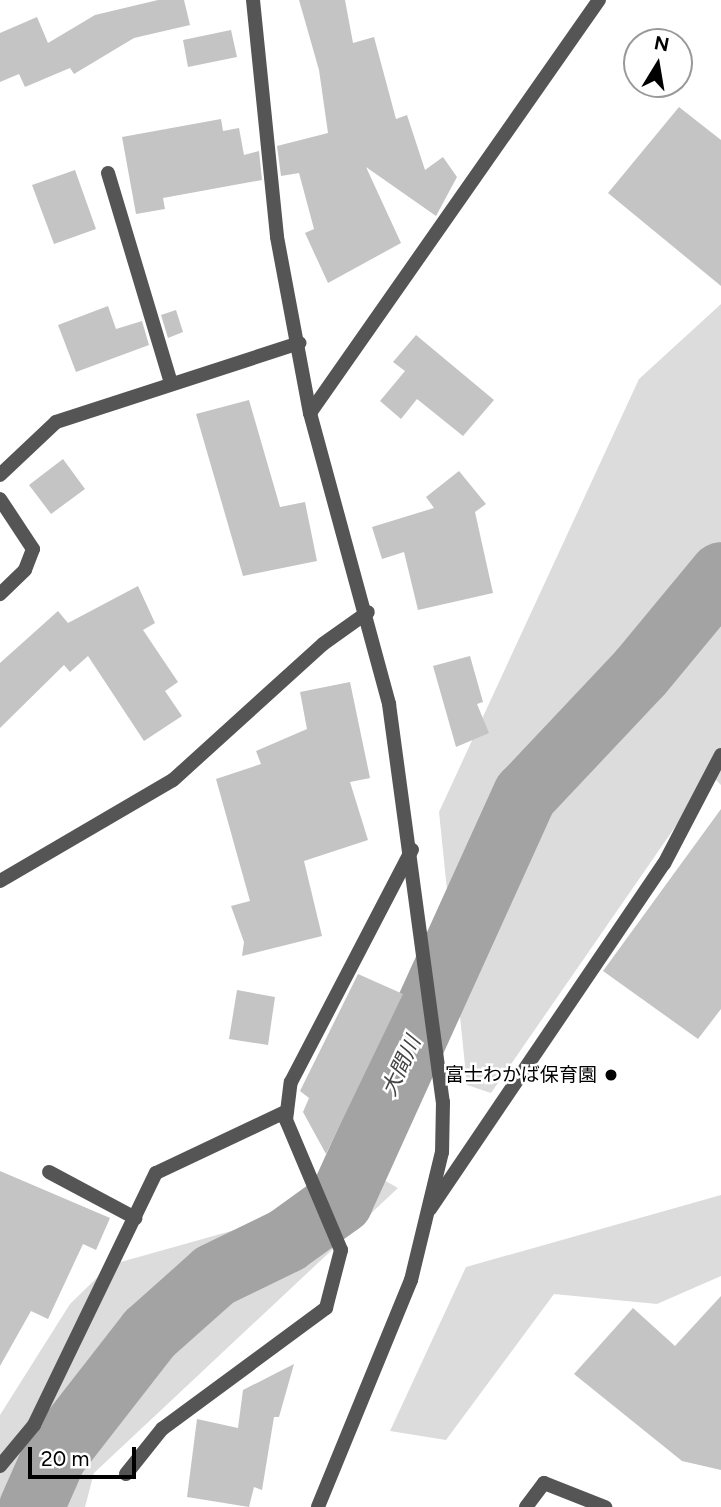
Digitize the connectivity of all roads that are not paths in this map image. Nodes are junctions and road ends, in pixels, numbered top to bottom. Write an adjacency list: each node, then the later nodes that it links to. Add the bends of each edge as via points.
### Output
1 (253, 0): 4 (street, via 277,237)
2 (599, 0): 6 (street)
3 (108, 173): 5 (street)
4 (299, 343): 5 (street); 6 (street)
5 (171, 383): 7 (street, via 56,422)
6 (310, 413): 10 (street)
7 (0, 475)
8 (0, 499): 9 (street, via 33,549 25,570)
9 (0, 594)
10 (368, 612): 12 (street); 13 (street, via 323,644 173,780)
11 (721, 755): 16 (street, via 664,864)
12 (412, 850): 14 (street, via 291,1082); 16 (street, via 443,1102 442,1152)
13 (0, 881)
14 (287, 1111): 17 (street, via 156,1173); 19 (street, via 341,1250 326,1308 162,1429)
15 (49, 1172): 17 (street)
16 (430, 1209): 20 (street, via 411,1280)
17 (135, 1218): 18 (street, via 34,1425)
18 (0, 1466)
19 (126, 1474)
20 (318, 1507)
21 (527, 1507): 22 (street, via 544,1483)
22 (605, 1507)

